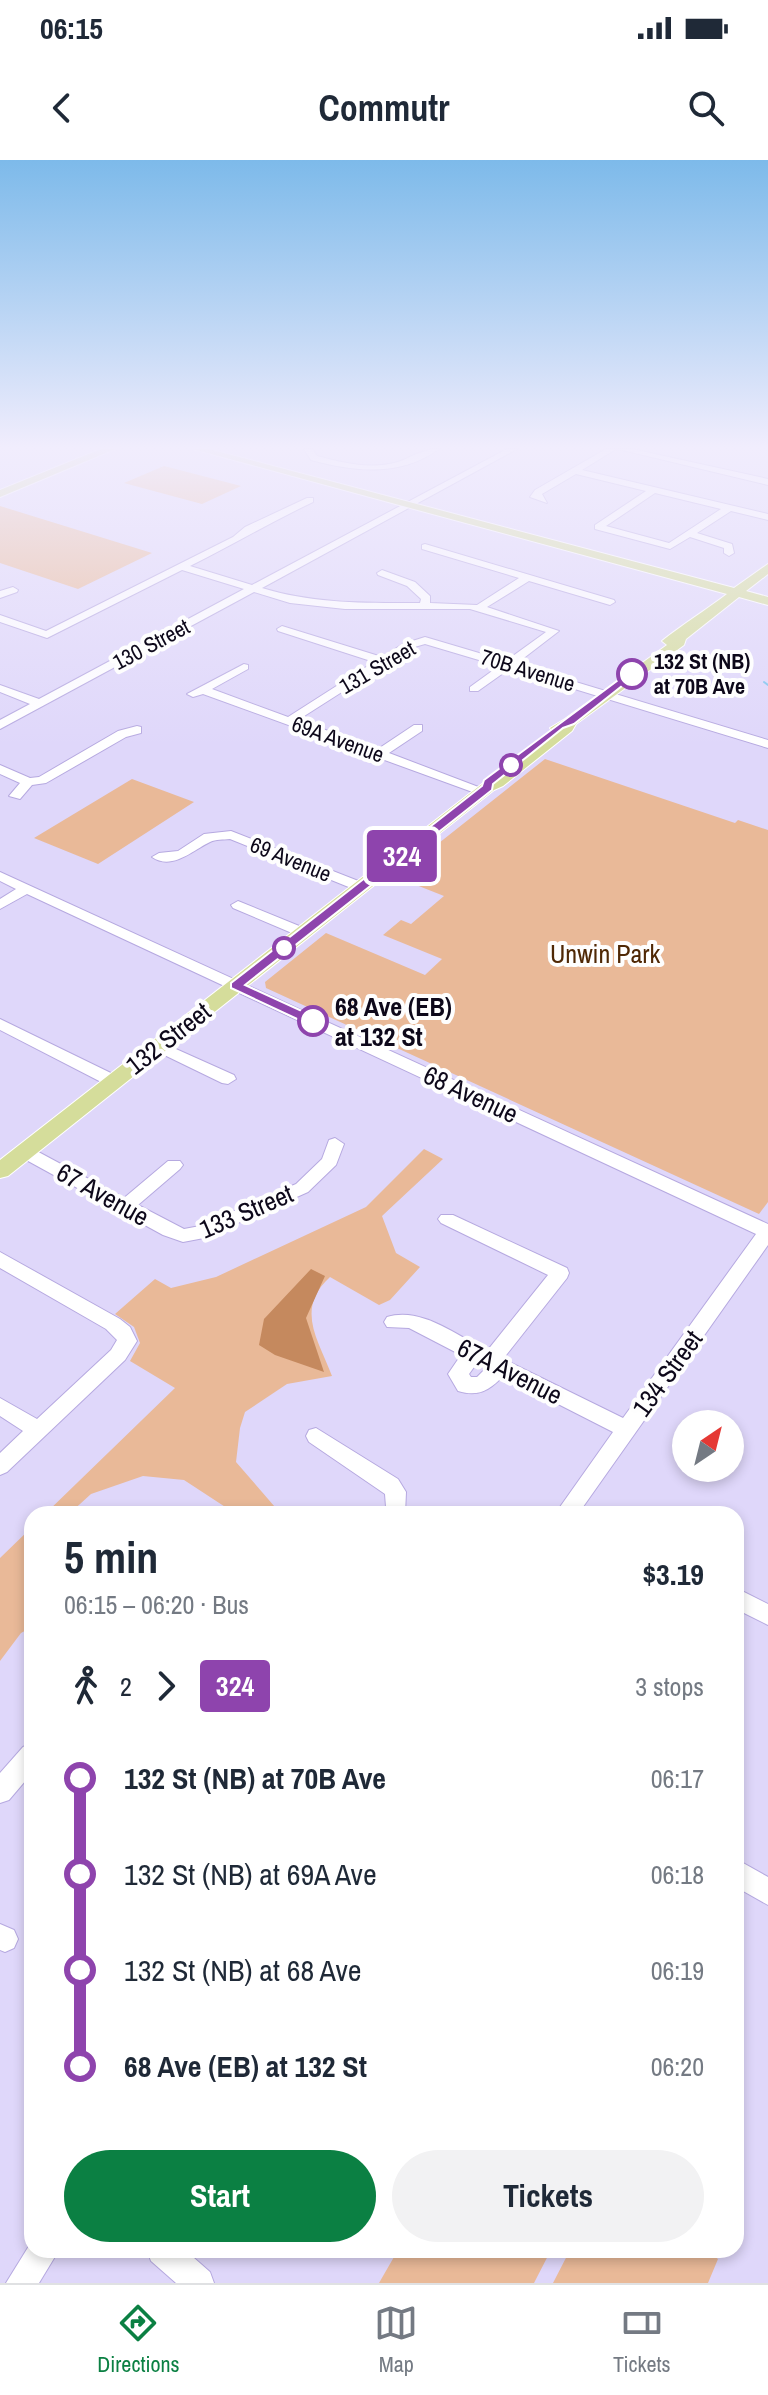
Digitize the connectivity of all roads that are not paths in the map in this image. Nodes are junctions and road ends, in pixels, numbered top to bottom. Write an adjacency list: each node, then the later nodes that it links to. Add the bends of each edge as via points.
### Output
1 (199, 548): 7 (street)
2 (217, 548): 7 (street)
3 (329, 548): 14 (street, 130 Street)
4 (428, 548): 12 (street)
5 (579, 548): 15 (main road)
6 (729, 548): 8 (street)
7 (212, 551): 9 (street)
8 (729, 553)
9 (181, 567): 14 (street); 21 (street, via 47,635)
10 (768, 568): 15 (main road, 132 Street)
11 (382, 573): 19 (street, via 421,590)
12 (525, 579): 18 (street); 20 (street)
13 (13, 590): 16 (street)
14 (252, 590): 19 (street, via 336,605); 30 (street, 130 Street)
15 (739, 591): 17 (main road); 29 (main road, 132 Street)
16 (0, 595)
17 (768, 599)
18 (610, 602)
19 (424, 606): 20 (street)
20 (479, 608): 25 (street, via 554,631)
21 (0, 618)
22 (282, 629): 24 (street)
23 (425, 640): 24 (street, 131 Street); 25 (street, 70B Avenue)
24 (383, 661): 31 (street, 131 Street)
25 (507, 664): 28 (street); 29 (street, 70B Avenue)
26 (244, 667): 31 (street, 69A Avenue, via 198,692)
27 (0, 688): 30 (street)
28 (474, 689)
29 (606, 694): 35 (street, 70B Avenue); 39 (main road, 132 Street)
30 (40, 704): 32 (street, 130 Street)
31 (289, 721): 36 (street, 69A Avenue)
32 (0, 725)
33 (418, 728): 36 (street)
34 (137, 730): 38 (street, via 42,780)
35 (768, 744)
36 (379, 754): 39 (street, 69A Avenue)
37 (0, 769): 38 (street)
38 (28, 782): 40 (street)
39 (485, 789): 43 (main road, 132 Street)
40 (15, 796)
41 (159, 857): 43 (street, 69 Avenue, via 181,855 220,834 231,835)
42 (0, 876): 44 (street, 68 Avenue)
43 (361, 887): 47 (main road, 132 Street)
44 (26, 888): 45 (street); 48 (street, 68 Avenue)
45 (0, 905)
46 (238, 905): 47 (street)
47 (304, 933): 48 (main road, 132 Street)
48 (235, 985): 50 (main road, 132 Street); 59 (street, 68 Avenue)
49 (0, 1024): 52 (street)
50 (158, 1046): 51 (street); 52 (main road, 132 Street)
51 (228, 1079)
52 (113, 1081): 54 (main road, 132 Street)
53 (335, 1144): 60 (street, 133 Street, via 330,1161 302,1188 204,1232)
54 (25, 1152): 56 (main road, 132 Street); 57 (street, 67 Avenue)
55 (174, 1165): 57 (street)
56 (0, 1171)
57 (126, 1206): 60 (street, 67 Avenue)
58 (447, 1219): 63 (street, via 560,1273)
59 (768, 1232): 65 (street, 134 Street)
60 (183, 1236)
61 (0, 1259): 66 (street, via 113,1324 126,1343)
62 (394, 1322): 63 (street, 67A Avenue, via 411,1321)
63 (488, 1360): 65 (street, 67A Avenue)
64 (0, 1406): 66 (street)
65 (625, 1429): 70 (street, 134 Street)
66 (38, 1430): 68 (street)
67 (316, 1436): 69 (street, via 385,1478 395,1490)
68 (0, 1466)
69 (397, 1506)
70 (577, 1506)
71 (744, 1602): 72 (street)
72 (768, 1615)
73 (24, 1764): 74 (street)
74 (0, 1791)
75 (744, 1877): 76 (street)
76 (768, 1892)
77 (38, 2258): 79 (street)
78 (171, 2258): 80 (street)
79 (21, 2283)
80 (199, 2283)

